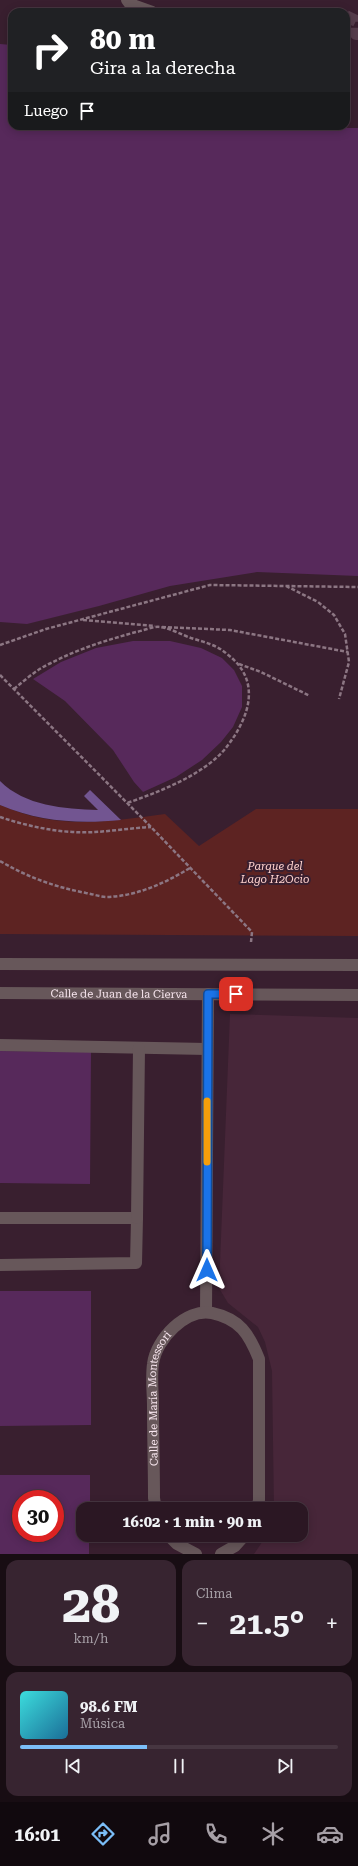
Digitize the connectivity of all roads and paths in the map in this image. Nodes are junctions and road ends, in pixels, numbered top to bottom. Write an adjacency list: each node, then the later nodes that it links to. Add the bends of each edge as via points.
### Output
1 (127, 0): 2 (street)
2 (141, 8)
3 (284, 585): 4 (path); 5 (path, via 210,585); 8 (path, via 318,602 334,615 345,634)
4 (358, 587)
5 (81, 620): 6 (path); 7 (path)
6 (160, 626): 8 (path, via 230,630); 9 (path, via 212,645 227,653); 11 (path, via 87,647 50,663)
7 (0, 645)
8 (348, 652): 13 (path, via 349,662)
9 (238, 664): 12 (path); 14 (path, via 249,684 250,697 247,710 224,750 208,764 176,783)
10 (0, 675): 11 (path)
11 (14, 689): 14 (path)
12 (310, 696)
13 (339, 699)
14 (127, 803): 16 (path)
15 (0, 817): 16 (path, via 55,830 93,832)
16 (151, 827): 18 (path)
17 (0, 861): 18 (path, via 20,873 60,888 106,897 139,892 169,881)
18 (190, 868): 19 (path, via 252,932)
19 (251, 942)
20 (0, 964): 21 (street)
21 (358, 965)
22 (0, 993): 23 (street, Calle de Juan de la Cierva)
23 (208, 994): 24 (street, Calle de Juan de la Cierva); 27 (street)
24 (358, 995)
25 (0, 1045): 26 (street)
26 (139, 1048): 27 (street); 29 (street)
27 (207, 1048): 31 (street)
28 (0, 1218): 29 (street)
29 (137, 1218): 30 (street, via 136,1263)
30 (0, 1264)
31 (206, 1312): 32 (street, Calle de María Montessori, via 190,1316 177,1324 164,1337 153,1363); 33 (street, via 224,1316 239,1324 250,1338 259,1359)
32 (155, 1502)
33 (259, 1502)
34 (175, 1542): 36 (street)
35 (239, 1542): 37 (street)
36 (196, 1554)
37 (221, 1554)

